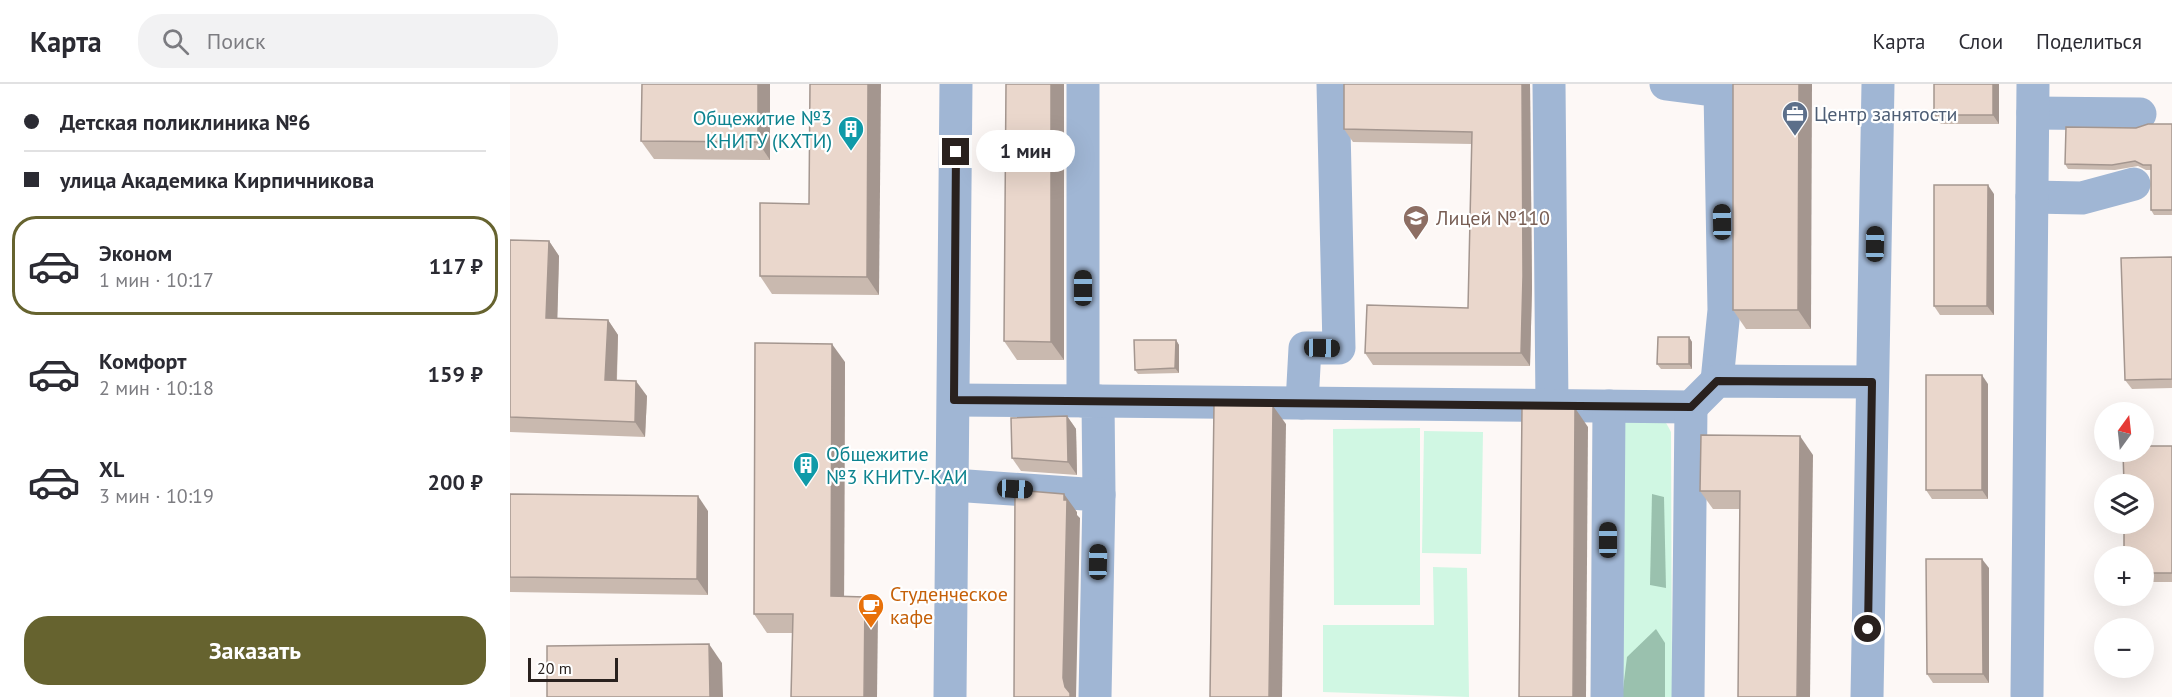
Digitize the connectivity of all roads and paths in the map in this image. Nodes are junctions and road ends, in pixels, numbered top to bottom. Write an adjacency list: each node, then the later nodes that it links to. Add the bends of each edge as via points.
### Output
1 (956, 84): 13 (street)
2 (1083, 84): 14 (street)
3 (1333, 84): 15 (street, via 1339,348 1305,348)
4 (1549, 84): 16 (street)
5 (1665, 84): 11 (street, via 1720,91 1724,310)
6 (1878, 84): 12 (street)
7 (2033, 99): 8 (street); 10 (street)
8 (2140, 114)
9 (2134, 184): 10 (street, via 2082,198)
10 (2032, 197): 21 (street)
11 (1717, 381): 12 (street); 18 (street)
12 (1872, 382): 26 (street)
13 (954, 400): 14 (street); 19 (street)
14 (1090, 401): 15 (street); 20 (street)
15 (1302, 403): 16 (street)
16 (1552, 406): 17 (street)
17 (1609, 406): 18 (street); 24 (street)
18 (1691, 407): 25 (street)
19 (952, 485): 20 (street); 22 (street)
20 (1099, 495): 23 (street)
21 (2027, 695)
22 (950, 697)
23 (1095, 697)
24 (1607, 697)
25 (1688, 697)
26 (1867, 697)

